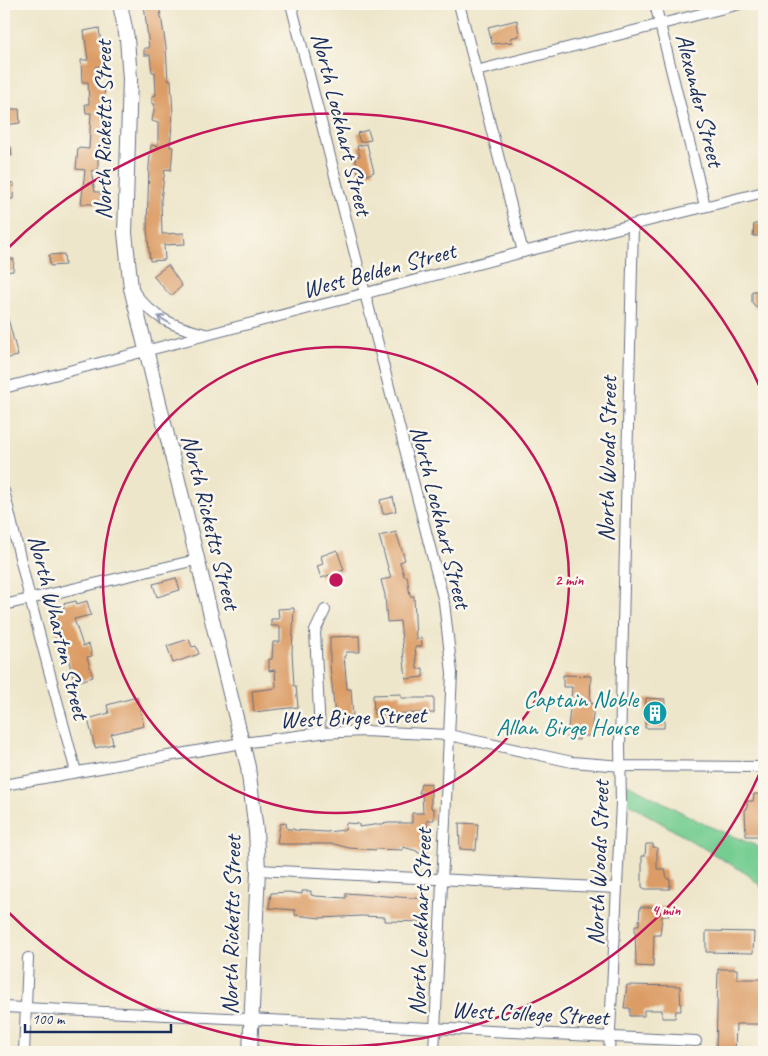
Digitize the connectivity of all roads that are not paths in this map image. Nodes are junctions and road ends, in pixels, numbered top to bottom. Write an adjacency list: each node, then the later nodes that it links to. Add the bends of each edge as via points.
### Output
1 (120, 4): 12 (street, North Ricketts Street, via 130,79 125,233)
2 (291, 4): 13 (street, North Lockhart Street)
3 (459, 4): 7 (street)
4 (655, 4): 6 (street, Alexander Street)
5 (740, 4): 6 (street)
6 (660, 23): 7 (street); 9 (street, Alexander Street)
7 (476, 71): 11 (street)
8 (764, 192): 9 (street, West Belden Street)
9 (705, 206): 10 (street, West Belden Street)
10 (633, 226): 11 (street, West Belden Street); 25 (street, North Woods Street)
11 (523, 252): 13 (street, West Belden Street)
12 (131, 288): 14 (street, one-way to 12, via 177,328 161,319 145,307); 15 (street, North Ricketts Street)
13 (364, 294): 14 (street, West Belden Street); 23 (street, North Lockhart Street, via 444,602 452,672)
14 (208, 335): 15 (street, West Belden Street)
15 (145, 350): 16 (street, West Belden Street); 18 (street, North Ricketts Street)
16 (4, 388)
17 (4, 491): 19 (street, North Wharton Street)
18 (196, 560): 19 (street); 24 (street, North Ricketts Street)
19 (30, 599): 20 (street); 27 (street, North Wharton Street)
20 (4, 605)
21 (325, 610): 22 (street, via 315,631)
22 (320, 733): 23 (street, West Birge Street, via 409,731); 24 (street, West Birge Street)
23 (449, 734): 25 (street, West Birge Street, via 572,762); 30 (street, North Lockhart Street)
24 (242, 743): 27 (street, West Birge Street); 29 (street, North Ricketts Street, via 256,831)
25 (622, 766): 26 (street, West Birge Street); 31 (street, North Woods Street)
26 (764, 767)
27 (76, 772): 28 (street, West Birge Street)
28 (4, 785)
29 (258, 870): 30 (street); 35 (street, North Ricketts Street)
30 (442, 879): 31 (street); 36 (street, North Lockhart Street)
31 (617, 888): 37 (street, North Woods Street)
32 (28, 958): 34 (street)
33 (4, 1007): 34 (street, West College Street)
34 (26, 1008): 35 (street, West College Street); 39 (street)
35 (252, 1020): 36 (street, West College Street); 40 (street, North Ricketts Street)
36 (435, 1028): 37 (street, West College Street); 41 (street, North Lockhart Street)
37 (610, 1038): 38 (street, West College Street); 42 (street, North Woods Street)
38 (696, 1041)
39 (24, 1052)
40 (250, 1052)
41 (434, 1052)
42 (609, 1052)

